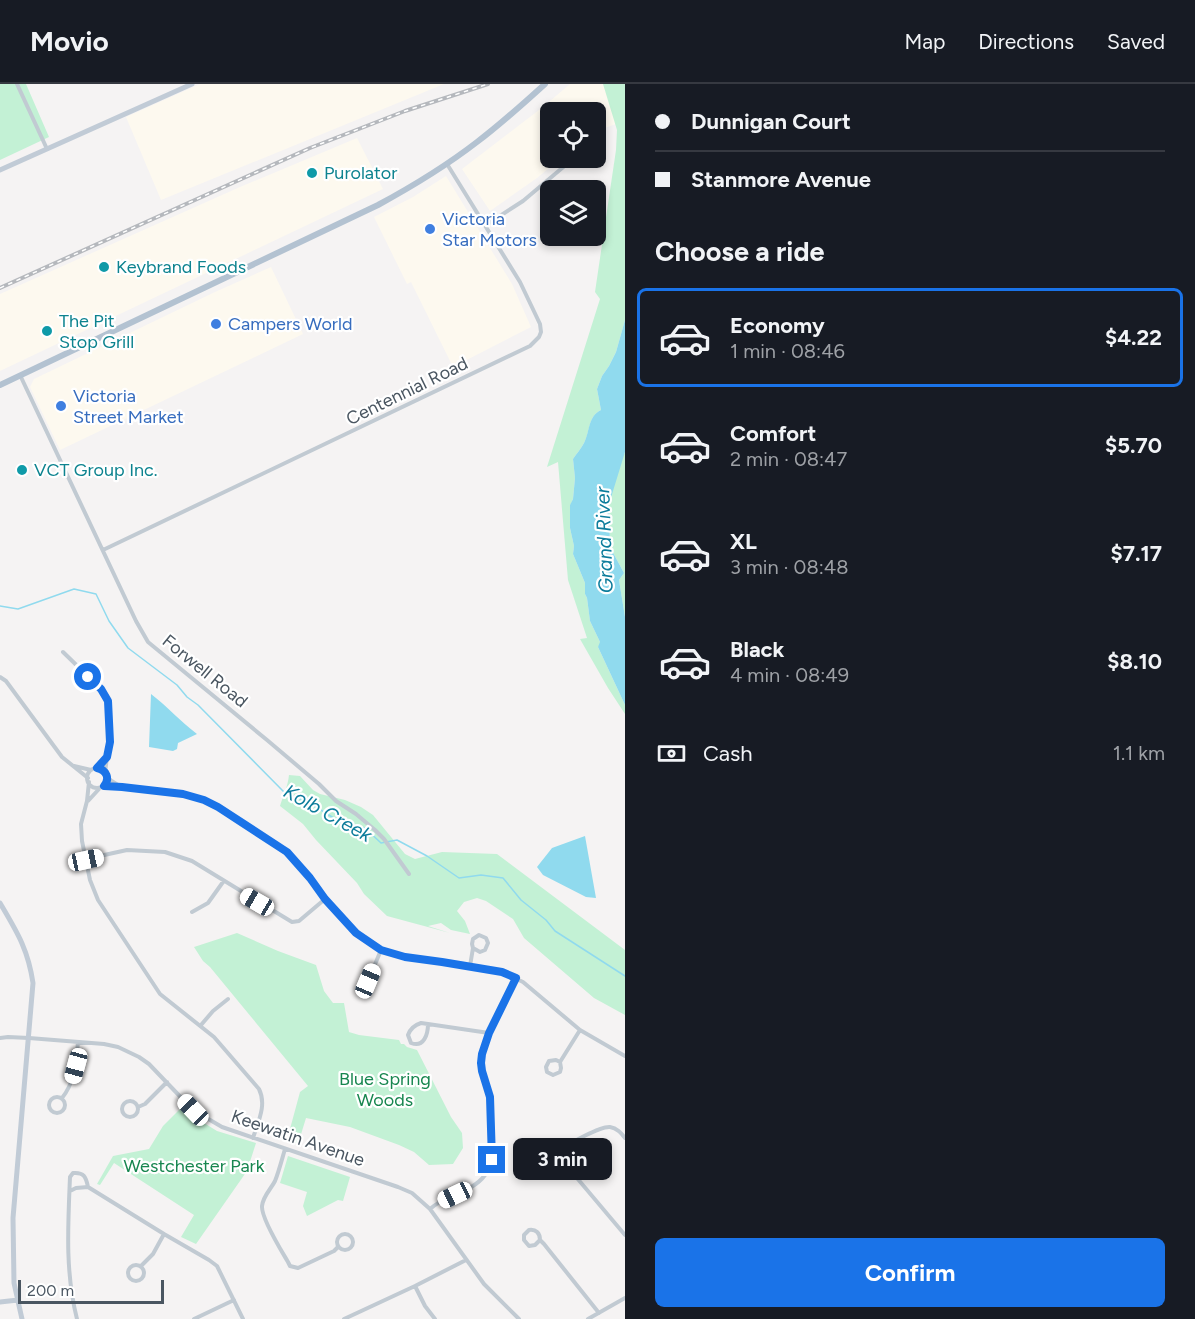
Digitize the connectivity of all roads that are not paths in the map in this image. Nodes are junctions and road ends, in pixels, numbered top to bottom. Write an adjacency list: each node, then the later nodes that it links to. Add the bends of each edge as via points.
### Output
1 (17, 84): 4 (street)
2 (192, 84): 4 (main road)
3 (545, 84): 5 (main road)
4 (47, 149): 7 (main road)
5 (447, 164): 8 (street, Centennial Road); 9 (main road, via 378,205)
6 (562, 168): 8 (street)
7 (0, 170)
8 (486, 225): 11 (street, Centennial Road, via 540,324 539,337 530,346)
9 (20, 375): 10 (main road); 11 (street, Forwell Road)
10 (0, 385)
11 (103, 550): 24 (street, Forwell Road, via 148,642 356,814 384,839)
12 (63, 652): 14 (street, via 108,701)
13 (0, 677): 15 (street)
14 (107, 757): 16 (street); 18 (street)
15 (73, 766): 17 (street); 19 (street)
16 (97, 768): 17 (street); 18 (street)
17 (91, 770): 19 (street)
18 (106, 775): 20 (street); 21 (street)
19 (88, 780): 20 (street, via 93,787); 22 (street)
20 (101, 787): 21 (street); 22 (street)
21 (122, 787): 26 (street, via 183,794 218,807 287,852)
22 (87, 801): 23 (street, via 81,824)
23 (86, 860): 25 (street, via 128,850 165,852 192,861); 36 (street, via 98,900 160,994)
24 (409, 874)
25 (223, 882): 26 (street, via 291,922 299,921); 28 (street, via 208,903)
26 (325, 899): 30 (street, via 356,933)
27 (0, 903): 40 (main road, via 30,966 33,983)
28 (192, 912)
29 (473, 948): 29 (street, via 475,937 486,938 485,950); 31 (street)
30 (381, 950): 31 (street); 33 (street)
31 (470, 966): 32 (street)
32 (516, 978): 37 (street); 38 (street)
33 (368, 981)
34 (228, 999): 36 (street)
35 (428, 1024): 35 (street, via 417,1024 410,1030 411,1042 420,1044); 38 (street)
36 (201, 1025): 47 (street, via 262,1095)
37 (580, 1030): 42 (street); 43 (street)
38 (489, 1033): 52 (street, via 481,1063 490,1097 490,1167 474,1186)
39 (0, 1038): 40 (street, Keewatin Avenue)
40 (29, 1038): 41 (street, Keewatin Avenue); 61 (main road, via 13,1218)
41 (78, 1042): 44 (street, Keewatin Avenue, via 128,1051 149,1064); 45 (street, via 76,1066 69,1090)
42 (625, 1056)
43 (560, 1062): 43 (street, via 549,1061 547,1072 558,1074)
44 (166, 1082): 46 (street); 47 (street, Keewatin Avenue, via 193,1110 222,1127)
45 (62, 1098): 45 (street, via 50,1101 52,1112 64,1109)
46 (138, 1107): 46 (street, via 128,1101 122,1112 134,1117)
47 (253, 1138): 49 (street, Keewatin Avenue)
48 (625, 1138): 54 (street, via 618,1130 604,1127 567,1145 563,1157)
49 (285, 1149): 52 (street, Keewatin Avenue, via 398,1187); 56 (street, via 262,1211 290,1266 298,1268)
50 (88, 1187): 51 (street); 51 (street, via 84,1175 73,1173 69,1177); 53 (street)
51 (69, 1191): 66 (street, via 69,1278)
52 (430, 1209): 57 (street, Keewatin Avenue)
53 (164, 1234): 58 (street); 62 (street, via 217,1266)
54 (625, 1235)
55 (540, 1240): 55 (street, via 535,1230 524,1234 529,1245); 64 (street)
56 (338, 1247): 56 (street, via 349,1250 352,1238 339,1236)
57 (466, 1260): 59 (street); 71 (street, Keewatin Avenue)
58 (141, 1266): 58 (street, via 129,1269 131,1280 144,1277)
59 (415, 1286): 69 (street); 70 (street)
60 (625, 1298): 64 (street)
61 (18, 1300): 63 (main road); 65 (main road)
62 (234, 1300): 67 (street); 68 (street)
63 (0, 1302)
64 (599, 1313): 72 (street)
65 (22, 1319)
66 (77, 1319)
67 (194, 1319)
68 (243, 1319)
69 (344, 1319)
70 (435, 1319)
71 (519, 1319)
72 (588, 1319)

